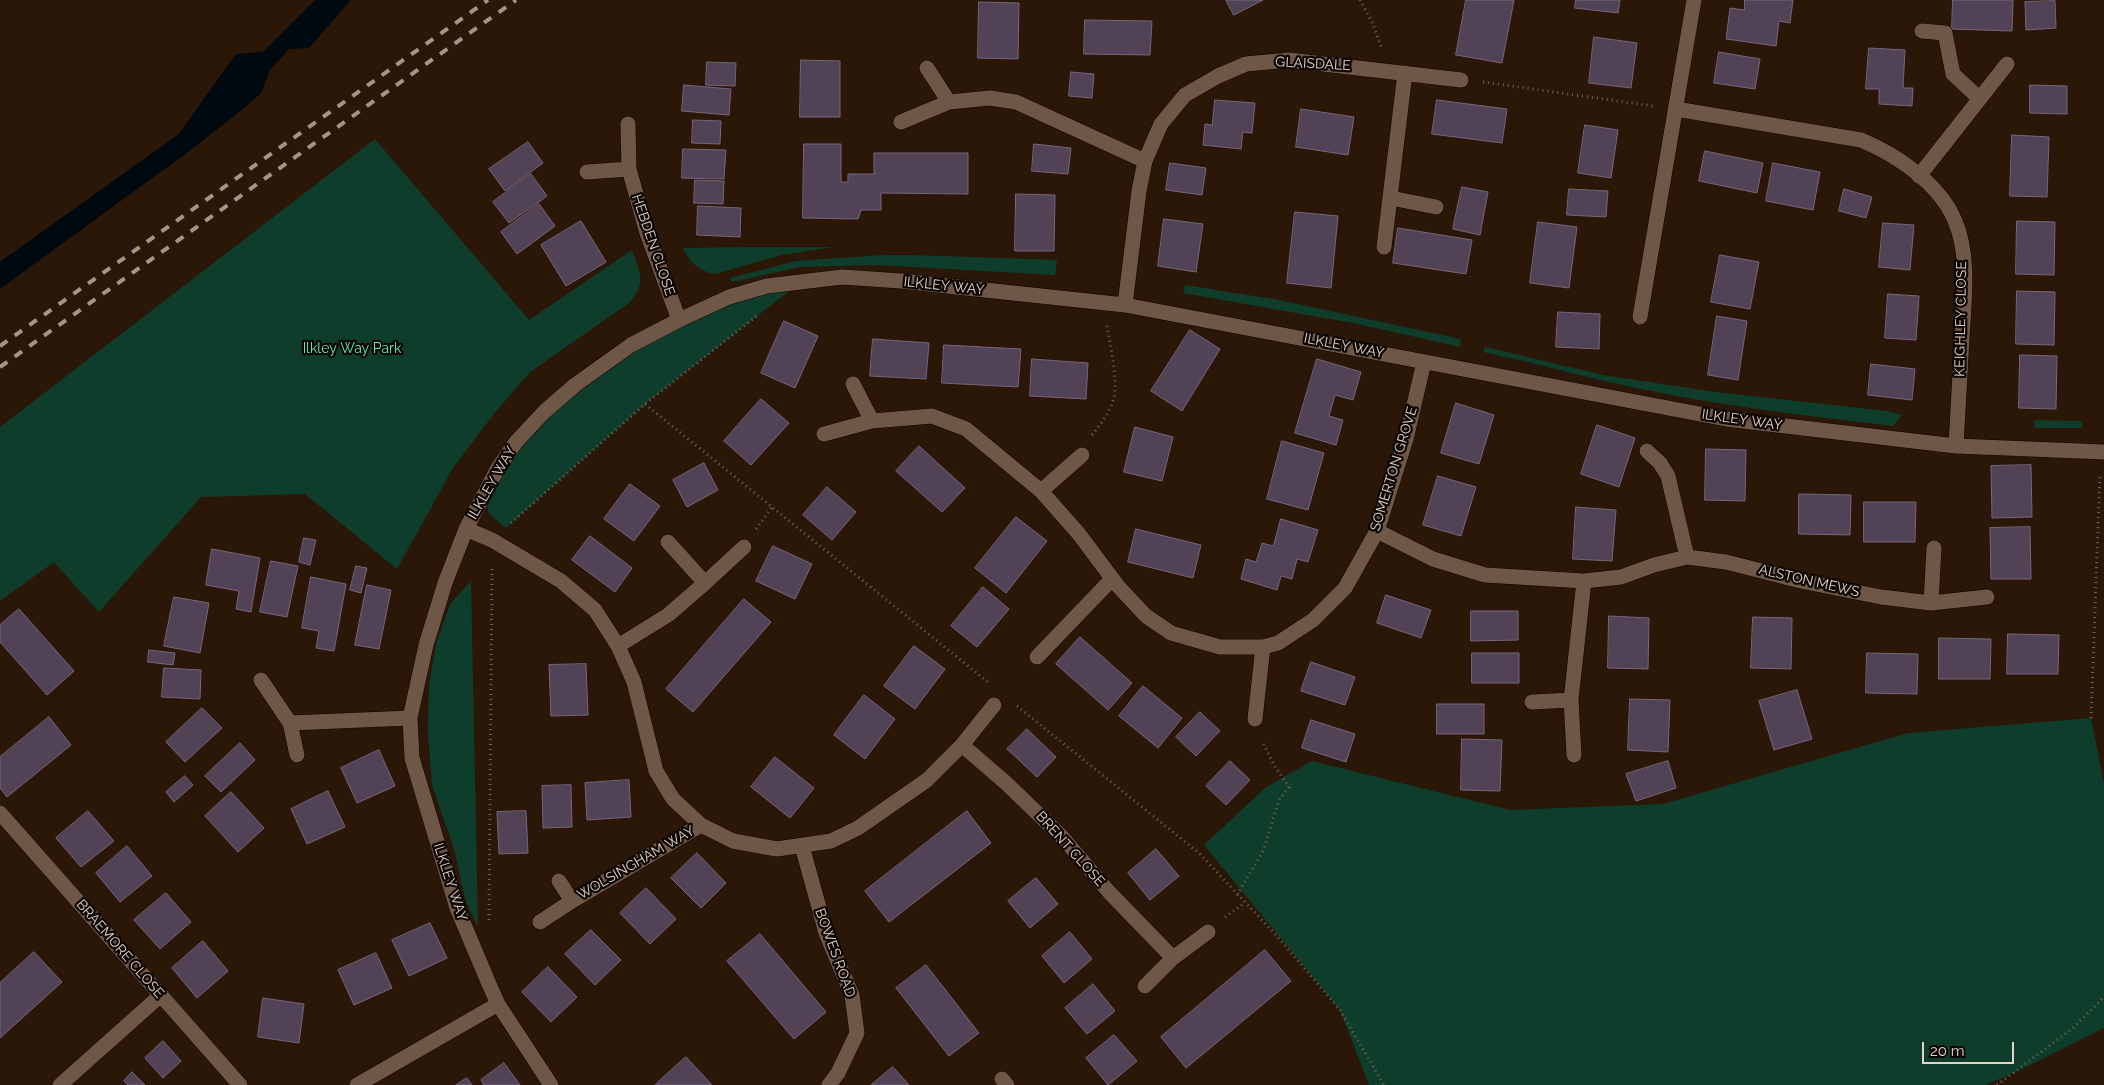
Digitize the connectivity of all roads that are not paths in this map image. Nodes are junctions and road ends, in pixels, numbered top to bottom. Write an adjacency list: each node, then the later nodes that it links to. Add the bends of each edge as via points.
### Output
1 (1694, 0): 9 (street)
2 (1922, 31): 7 (street, via 1945,33 1953,74)
3 (2007, 64): 7 (street)
4 (927, 68): 8 (street)
5 (1405, 73): 6 (street, GLAISDALE); 12 (street, GLAISDALE, via 1288,60 1246,64 1185,95 1161,124); 16 (street)
6 (1461, 80)
7 (1980, 99): 15 (street)
8 (948, 102): 10 (street); 12 (street, via 990,98 1016,102)
9 (1676, 109): 15 (street, KEIGHLEY CLOSE, via 1861,140 1878,147); 20 (street)
10 (901, 122)
11 (628, 124): 13 (street, HEBDEN CLOSE)
12 (1145, 161): 19 (street, GLAISDALE)
13 (629, 169): 14 (street); 21 (street, HEBDEN CLOSE, via 647,233)
14 (587, 172)
15 (1919, 176): 26 (street, KEIGHLEY CLOSE, via 1948,205 1962,247 1965,284)
16 (1390, 198): 17 (street); 18 (street)
17 (1436, 207)
18 (1384, 247)
19 (1125, 305): 21 (street, ILKLEY WAY, via 842,277 767,286 729,297); 22 (street, ILKLEY WAY)
20 (1640, 317)
21 (679, 320): 31 (street, ILKLEY WAY, via 632,345 575,385 544,412 516,442 498,468)
22 (1424, 362): 26 (street, ILKLEY WAY, via 1726,419); 32 (street, SOMERTON GROVE, via 1406,439)
23 (853, 384): 24 (street)
24 (872, 421): 25 (street, SOMERTON GROVE); 30 (street, SOMERTON GROVE, via 932,416 966,429)
25 (824, 434)
26 (1956, 446): 28 (street, ILKLEY WAY)
27 (1648, 451): 36 (street, via 1668,476)
28 (2102, 452)
29 (1082, 455): 30 (street)
30 (1041, 491): 37 (street, SOMERTON GROVE, via 1079,534)
31 (466, 529): 42 (street, WOLSINGHAM WAY, via 492,540 561,581 595,610); 49 (street, ILKLEY WAY, via 426,645)
32 (1377, 531): 38 (street, ALSTON MEWS, via 1433,559 1485,575); 43 (street, SOMERTON GROVE, via 1346,588 1314,620 1278,643)
33 (668, 542): 39 (street)
34 (744, 547): 39 (street)
35 (1934, 548): 41 (street)
36 (1687, 558): 38 (street, ALSTON MEWS, via 1621,577); 41 (street, ALSTON MEWS, via 1726,562 1880,597)
37 (1112, 579): 43 (street, SOMERTON GROVE, via 1146,616 1171,633 1220,647); 44 (street)
38 (1584, 581): 46 (street)
39 (705, 583): 42 (street, via 668,615)
40 (1987, 597): 41 (street, ALSTON MEWS)
41 (1931, 603)
42 (618, 646): 56 (street, WOLSINGHAM WAY, via 634,682 656,771 673,799)
43 (1263, 647): 50 (street)
44 (1037, 657)
45 (261, 680): 51 (street)
46 (1571, 700): 47 (street); 54 (street)
47 (1532, 702)
48 (994, 705): 52 (street, WOLSINGHAM WAY)
49 (410, 718): 51 (street); 65 (street, ILKLEY WAY, via 412,758 457,908)
50 (1255, 719)
51 (290, 723): 53 (street)
52 (962, 745): 57 (street, WOLSINGHAM WAY, via 927,780 858,828 831,841); 62 (street, BRENT CLOSE, via 1063,838 1109,892)
53 (297, 755)
54 (1574, 755)
55 (0, 813): 64 (street, BRAEMORE CLOSE)
56 (701, 825): 57 (street, WOLSINGHAM WAY, via 733,842 777,849); 59 (street, WOLSINGHAM WAY)
57 (802, 846): 70 (street, BOWES ROAD, via 826,933 852,995 857,1033)
58 (559, 881): 59 (street, WOLSINGHAM WAY)
59 (572, 901): 60 (street, WOLSINGHAM WAY)
60 (540, 922)
61 (1208, 932): 62 (street)
62 (1173, 958): 63 (street)
63 (1145, 986)
64 (161, 995): 66 (street); 67 (street, BRAEMORE CLOSE)
65 (498, 1004): 68 (street); 69 (street, ILKLEY WAY)
66 (60, 1085)
67 (240, 1085)
68 (358, 1085)
69 (551, 1085)
70 (829, 1085)

